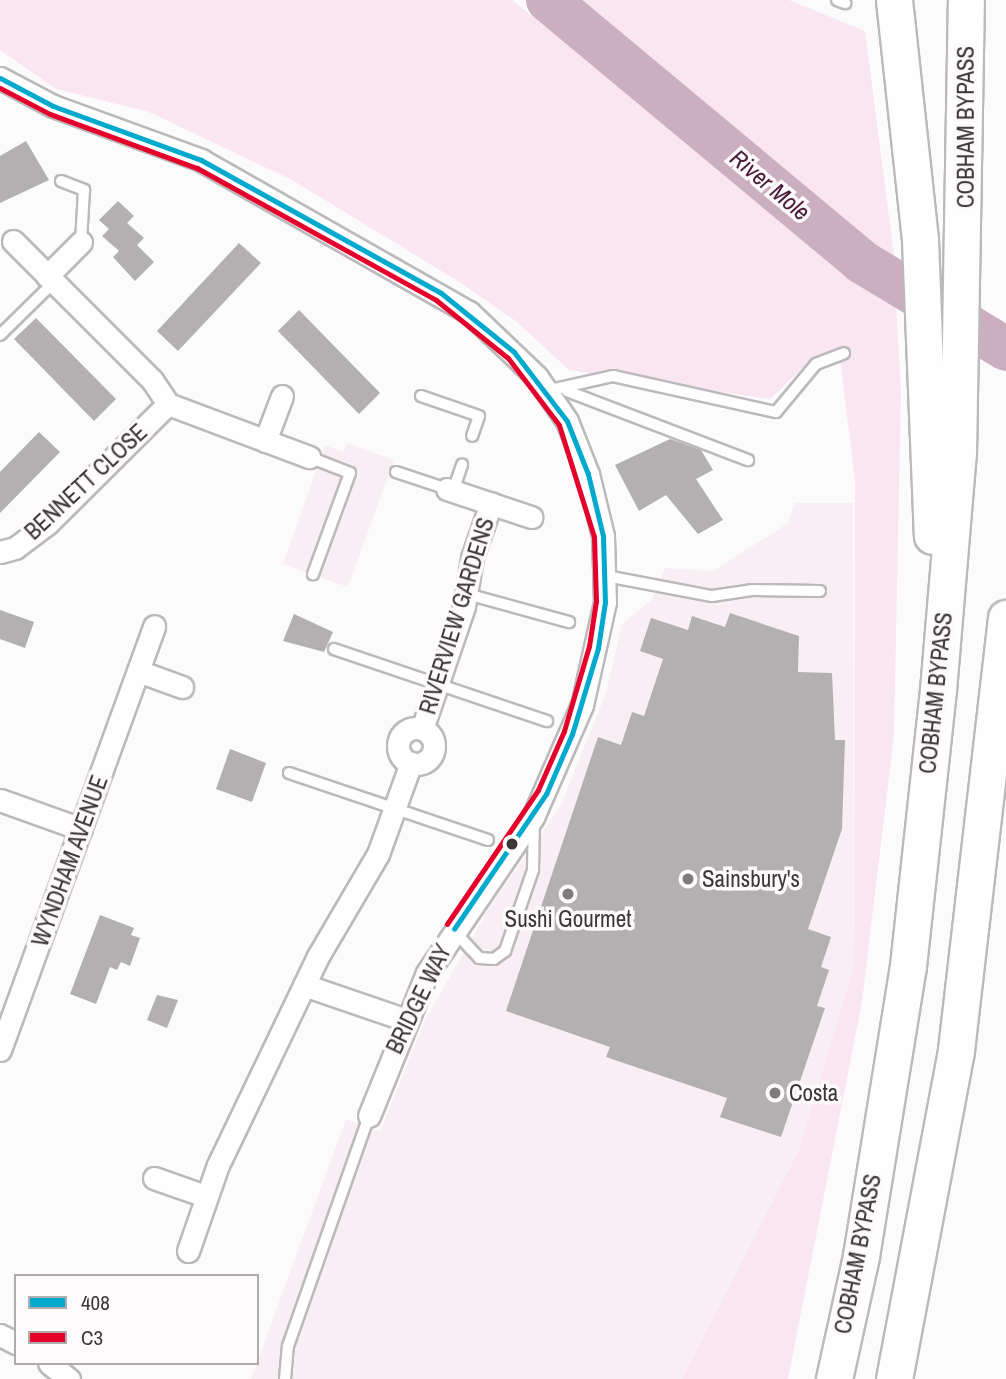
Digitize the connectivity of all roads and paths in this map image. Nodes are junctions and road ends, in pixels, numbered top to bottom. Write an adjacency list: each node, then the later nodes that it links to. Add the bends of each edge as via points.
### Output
1 (894, 0): 17 (highway, via 928,352)
2 (966, 0): 17 (highway, COBHAM BYPASS, via 967,207)
3 (0, 78): 10 (street, BRIDGE WAY, via 65,110 201,160 424,283 495,333)
4 (61, 181): 6 (lane, via 84,190)
5 (13, 241): 7 (street)
6 (81, 242): 7 (street)
7 (51, 279): 8 (lane); 14 (street, via 152,380)
8 (0, 335)
9 (844, 352): 11 (lane, via 816,364 776,412 612,376)
10 (545, 391): 11 (lane); 27 (street, BRIDGE WAY, via 567,422 588,474)
11 (566, 391): 19 (lane)
12 (282, 396): 16 (street)
13 (421, 396): 15 (lane, via 478,416)
14 (168, 404): 16 (street); 25 (street, BENNETT CLOSE, via 48,523 15,548)
15 (472, 436)
16 (265, 441): 18 (street)
17 (944, 453): 57 (highway, COBHAM BYPASS, via 938,690 908,966 861,1256)
18 (309, 457): 26 (lane, via 351,473)
19 (748, 460)
20 (462, 465): 22 (lane)
21 (396, 472): 22 (lane)
22 (450, 490): 23 (street, RIVERVIEW GARDENS)
23 (491, 503): 24 (street, RIVERVIEW GARDENS); 29 (street, RIVERVIEW GARDENS, via 472,558)
24 (531, 517)
25 (0, 552)
26 (313, 573)
27 (606, 576): 28 (lane, via 712,596 752,590); 41 (street, BRIDGE WAY, via 591,676 572,734)
28 (820, 591)
29 (467, 594): 31 (lane); 35 (street, RIVERVIEW GARDENS)
30 (1006, 618): 49 (highway)
31 (569, 622)
32 (154, 626): 34 (street, WYNDHAM AVENUE)
33 (334, 649): 35 (lane)
34 (138, 671): 36 (street); 42 (street, WYNDHAM AVENUE)
35 (437, 684): 37 (lane); 40 (street, RIVERVIEW GARDENS, via 422,729 432,736 432,754 411,763)
36 (182, 687)
37 (547, 721)
38 (289, 773): 40 (lane)
39 (0, 800): 42 (street)
40 (394, 811): 43 (lane); 46 (street, RIVERVIEW GARDENS, via 377,854)
41 (533, 817): 45 (street, BRIDGE WAY); 45 (lane, via 533,870 505,951 494,959 479,958)
42 (82, 829): 48 (street, WYNDHAM AVENUE)
43 (488, 840)
44 (1006, 854): 49 (highway)
45 (454, 929): 47 (street, BRIDGE WAY)
46 (303, 985): 47 (street); 52 (street, RIVERVIEW GARDENS)
47 (406, 1020): 50 (street, BRIDGE WAY)
48 (0, 1050)
49 (956, 1050): 58 (highway)
50 (369, 1116): 56 (lane, via 288,1346)
51 (154, 1178): 52 (street)
52 (205, 1196): 53 (street, RIVERVIEW GARDENS)
53 (188, 1251)
54 (52, 1365): 55 (street)
55 (69, 1379)
56 (285, 1379)
57 (834, 1379)
58 (894, 1379)

